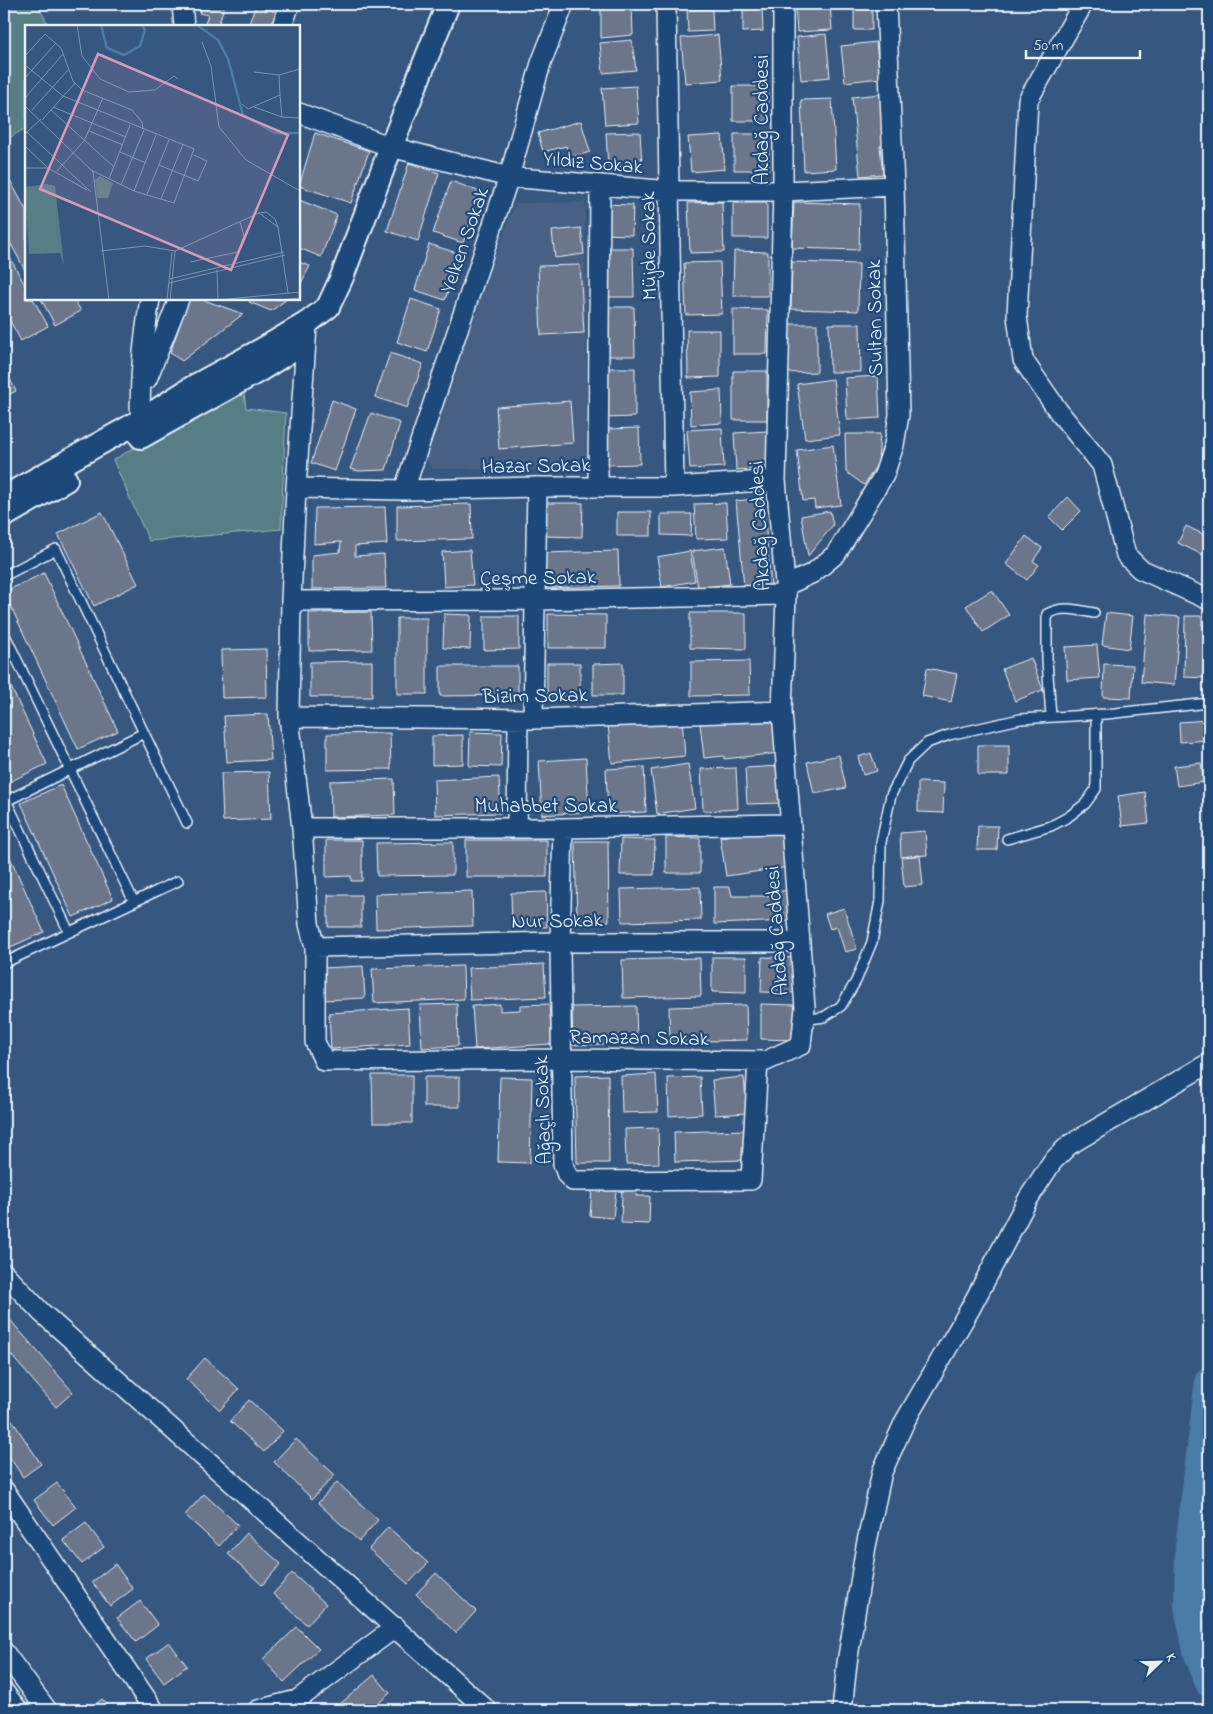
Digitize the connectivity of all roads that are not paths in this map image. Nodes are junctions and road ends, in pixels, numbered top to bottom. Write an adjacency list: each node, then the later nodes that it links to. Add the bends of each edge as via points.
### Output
1 (182, 4): 9 (street)
2 (290, 4): 10 (street)
3 (448, 4): 12 (street)
4 (564, 4): 13 (street, Yelken Sokak, via 541,63)
5 (666, 4): 16 (street, Müjde Sokak)
6 (783, 4): 17 (street, Akdağ Caddesi)
7 (886, 4): 15 (street, Sultan Sokak)
8 (1082, 4): 33 (street, via 1028,100 1017,316 1023,360 1102,465 1126,555 1140,570)
9 (184, 25)
10 (282, 25)
11 (300, 113): 12 (street, Yıldız Sokak)
12 (390, 147): 13 (street, Yıldız Sokak); 20 (street, via 328,307)
13 (508, 177): 14 (street, Yıldız Sokak); 27 (street, Yelken Sokak)
14 (600, 185): 16 (street, Yıldız Sokak); 24 (street)
15 (894, 186): 17 (street, Yıldız Sokak); 31 (street, Sultan Sokak, via 900,415 894,446 884,475 836,554)
16 (670, 191): 17 (street, Yıldız Sokak); 25 (street, Müjde Sokak)
17 (783, 191): 22 (street, Akdağ Caddesi)
18 (150, 300): 21 (street, via 144,335)
19 (179, 300): 21 (street)
20 (307, 323): 21 (street, via 295,348 260,370); 26 (street)
21 (140, 419): 28 (street); 29 (street)
22 (776, 480): 25 (street, Hazar Sokak); 31 (street, Akdağ Caddesi)
23 (537, 487): 24 (street, Hazar Sokak); 27 (street, Hazar Sokak); 32 (street)
24 (598, 487): 25 (street, Hazar Sokak)
25 (674, 487)
26 (296, 488): 27 (street, Hazar Sokak); 34 (street)
27 (404, 490)
28 (4, 497)
29 (4, 516)
30 (4, 576): 43 (lane, via 56,549)
31 (785, 591): 32 (street, Çeşme Sokak); 38 (street, Akdağ Caddesi)
32 (535, 600): 34 (street, Çeşme Sokak); 42 (street)
33 (1209, 600)
34 (291, 601): 40 (street)
35 (1094, 613): 41 (lane, via 1064,608 1047,614 1046,660)
36 (4, 633): 44 (lane)
37 (1209, 703): 39 (lane)
38 (782, 711): 42 (street, Bizim Sokak); 47 (street, Akdağ Caddesi)
39 (1096, 714): 41 (lane); 51 (lane, via 1096,788 1085,804 1051,826)
40 (289, 717): 42 (street, Bizim Sokak); 48 (street)
41 (1051, 717): 59 (lane, via 1020,719 949,735 927,744 908,761 891,795 881,842 880,901 872,942 856,981 841,1006 824,1017)
42 (526, 719): 49 (street)
43 (144, 732): 44 (lane); 46 (lane)
44 (69, 769): 45 (lane); 53 (lane)
45 (5, 799): 54 (lane)
46 (187, 823)
47 (791, 824): 50 (street, Muhabbet Sokak); 56 (street, Akdağ Caddesi)
48 (302, 828): 49 (street, Muhabbet Sokak); 57 (street, via 309,924)
49 (517, 828): 50 (street, Muhabbet Sokak)
50 (563, 828): 55 (street, Ağaçlı Sokak)
51 (1007, 839)
52 (178, 881): 53 (lane)
53 (134, 902): 54 (lane)
54 (70, 932): 58 (lane)
55 (560, 942): 56 (street, Nur Sokak); 57 (street, Nur Sokak); 61 (street, Ağaçlı Sokak)
56 (800, 942): 59 (street, Akdağ Caddesi)
57 (315, 947): 61 (street, Ramazan Sokak, via 315,1042 324,1061)
58 (4, 963)
59 (803, 1020): 60 (street, Akdağ Caddesi)
60 (801, 1045): 62 (street, Ramazan Sokak, via 766,1061)
61 (562, 1058): 62 (street, Ramazan Sokak); 62 (street, Ağaçlı Sokak, via 563,1164 573,1181 751,1180)
62 (758, 1061)
63 (1209, 1063): 74 (street, via 1069,1145 1052,1162 1028,1199 970,1309 905,1421 882,1472 866,1546)
64 (4, 1273): 66 (street, via 42,1313)
65 (4, 1490): 71 (street)
66 (396, 1627): 72 (street, via 297,1700); 73 (street)
67 (4, 1652): 70 (street)
68 (4, 1692): 69 (street)
69 (18, 1710)
70 (47, 1710)
71 (154, 1710)
72 (258, 1710)
73 (487, 1710)
74 (842, 1710)

